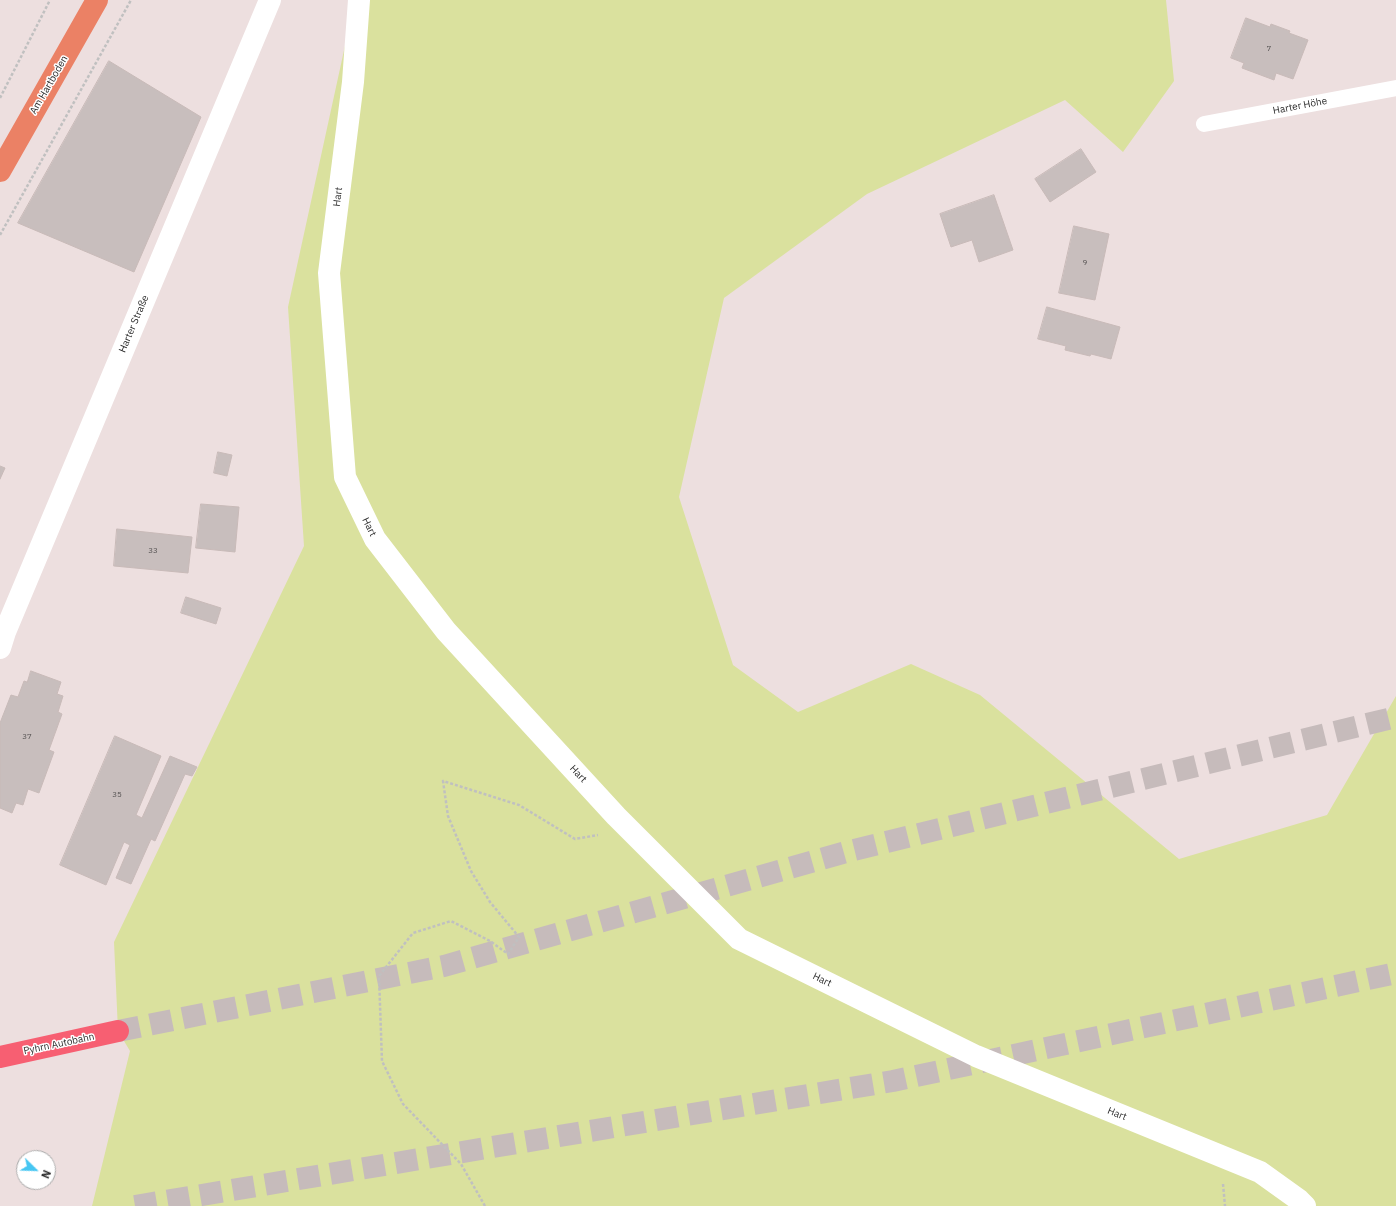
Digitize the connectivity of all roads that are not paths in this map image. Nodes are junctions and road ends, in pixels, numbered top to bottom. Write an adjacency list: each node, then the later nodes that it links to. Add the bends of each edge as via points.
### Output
1 (97, 0): 6 (main road, Am Hartboden)
2 (270, 0): 7 (street, Harter Straße)
3 (358, 0): 10 (street, Hart, via 353,82 329,273 345,477 375,539 446,631 616,816 739,939 976,1056 1260,1172)
4 (1396, 88): 5 (lane, Harter Höhe)
5 (1204, 124)
6 (0, 171)
7 (0, 648)
8 (118, 1031): 9 (highway, Pyhrn Autobahn)
9 (0, 1057)
10 (1305, 1206)

